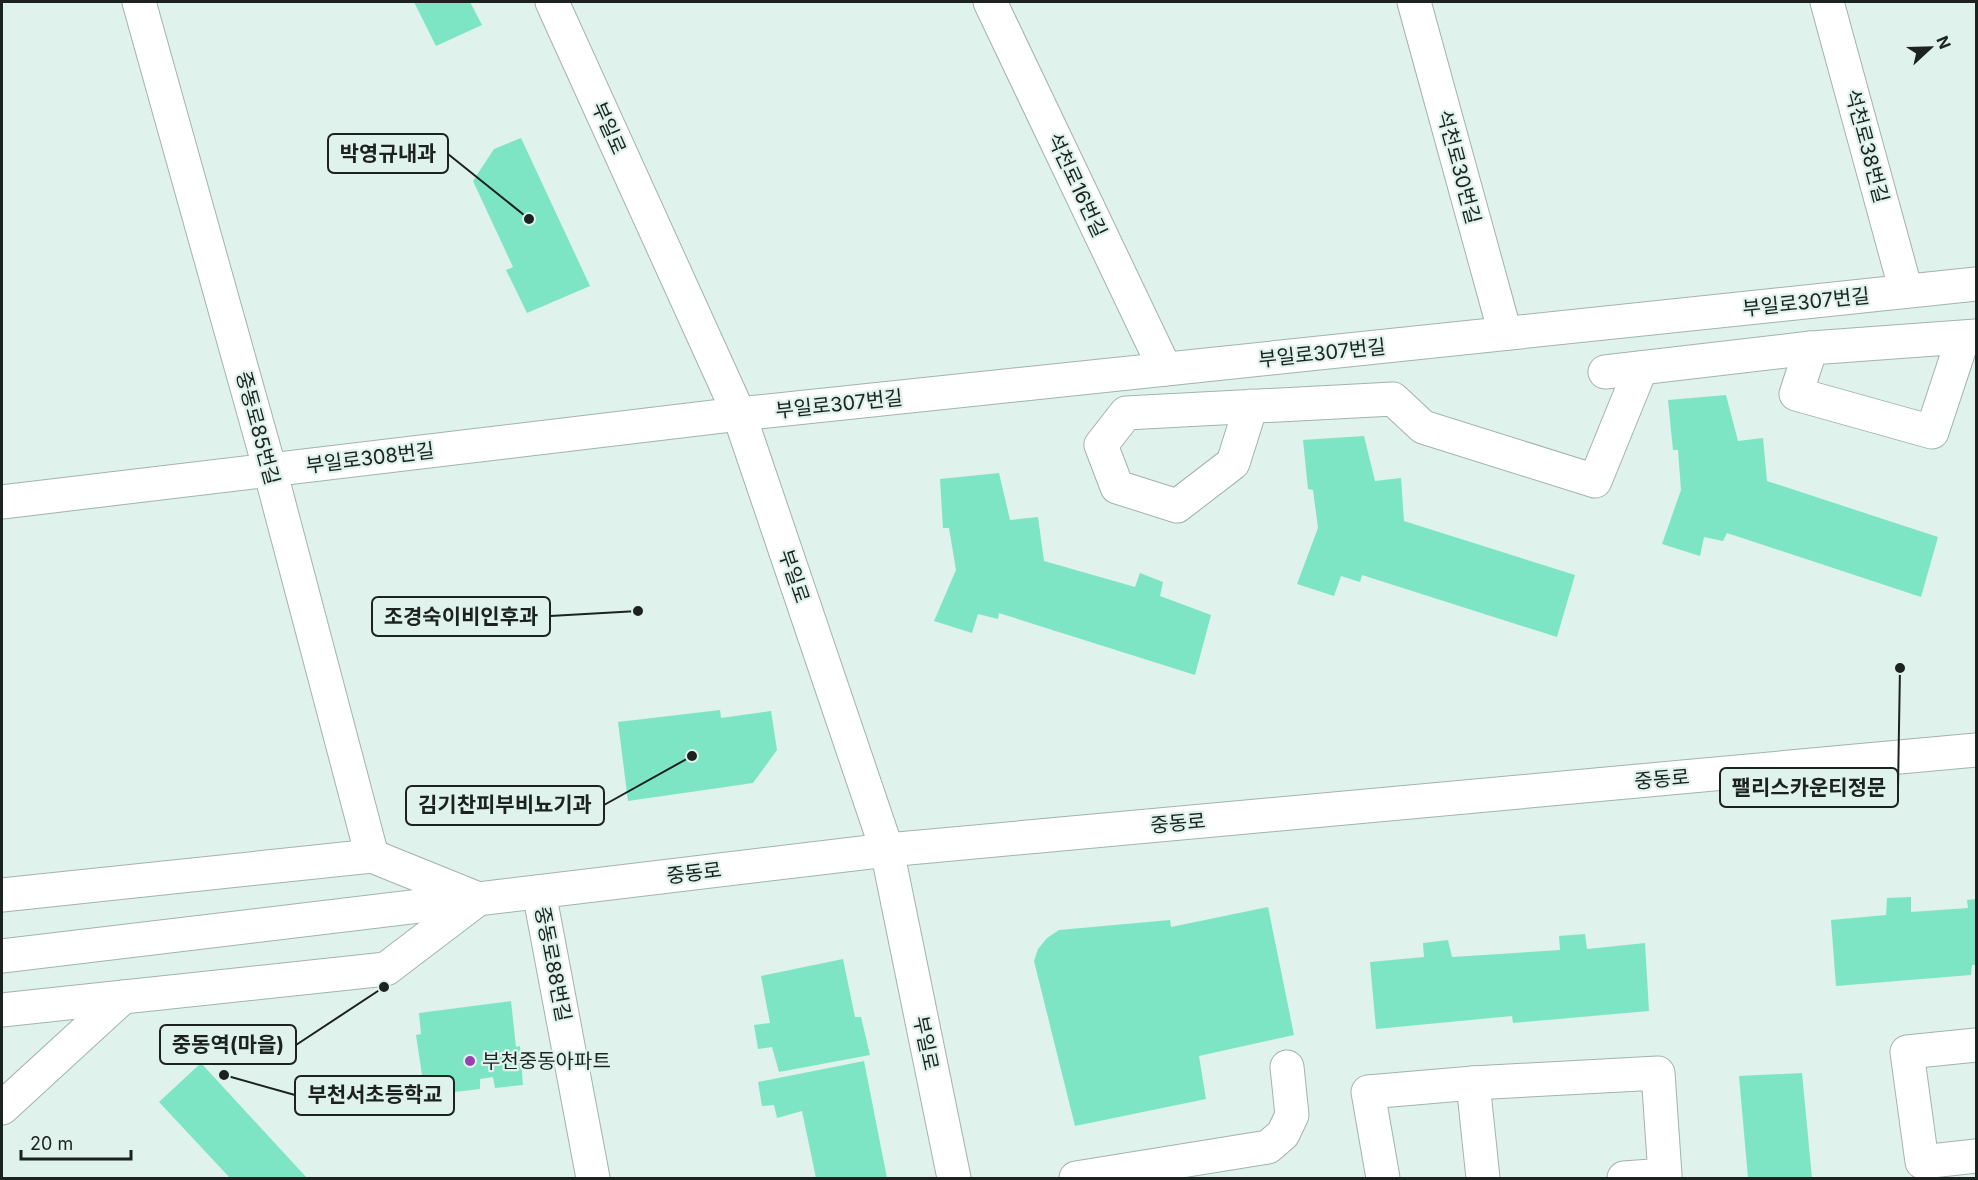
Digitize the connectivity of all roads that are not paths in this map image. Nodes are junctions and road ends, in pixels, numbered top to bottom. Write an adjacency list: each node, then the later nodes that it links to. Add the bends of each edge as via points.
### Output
1 (140, 2): 16 (street, 중동로85번길)
2 (552, 2): 15 (street, 부일로)
3 (990, 2): 12 (street, 석천로16번길)
4 (1414, 2): 8 (street, 석천로30번길)
5 (1827, 2): 7 (street, 석천로38번길)
6 (1977, 284): 7 (street, 부일로307번길)
7 (1906, 291): 8 (street, 부일로307번길)
8 (1505, 333): 12 (street, 부일로307번길)
9 (1970, 337): 10 (street); 10 (street, via 1932,432 1796,394)
10 (1811, 348): 11 (street)
11 (1641, 368): 13 (street); 14 (street, via 1595,481 1423,427 1393,399)
12 (1165, 369): 15 (street, 부일로307번길)
13 (1605, 372)
14 (1251, 406)
15 (739, 414): 16 (street, 부일로308번길); 19 (street, 부일로)
16 (270, 470): 17 (street, 부일로308번길); 20 (street, 중동로85번길)
17 (2, 502)
18 (1977, 750): 19 (street, 중동로)
19 (887, 850): 21 (street, 중동로); 34 (street, 부일로)
20 (372, 856): 22 (street); 23 (street)
21 (539, 892): 23 (street, 중동로); 33 (street, 중동로88번길)
22 (2, 895)
23 (478, 899): 24 (street, 중동로); 25 (street, via 386,969)
24 (2, 956)
25 (123, 997): 26 (street); 30 (street)
26 (2, 1010)
27 (1977, 1045): 31 (street, via 1907,1052 1922,1162)
28 (1287, 1067): 32 (street, via 1292,1114 1283,1134 1268,1147)
29 (1473, 1083): 36 (street, via 1368,1092); 37 (street); 38 (street, via 1658,1073 1665,1175)
30 (2, 1108)
31 (1977, 1156)
32 (1196, 1169): 35 (street)
33 (593, 1179)
34 (954, 1179)
35 (1076, 1179)
36 (1383, 1179)
37 (1483, 1179)
38 (1624, 1179)

